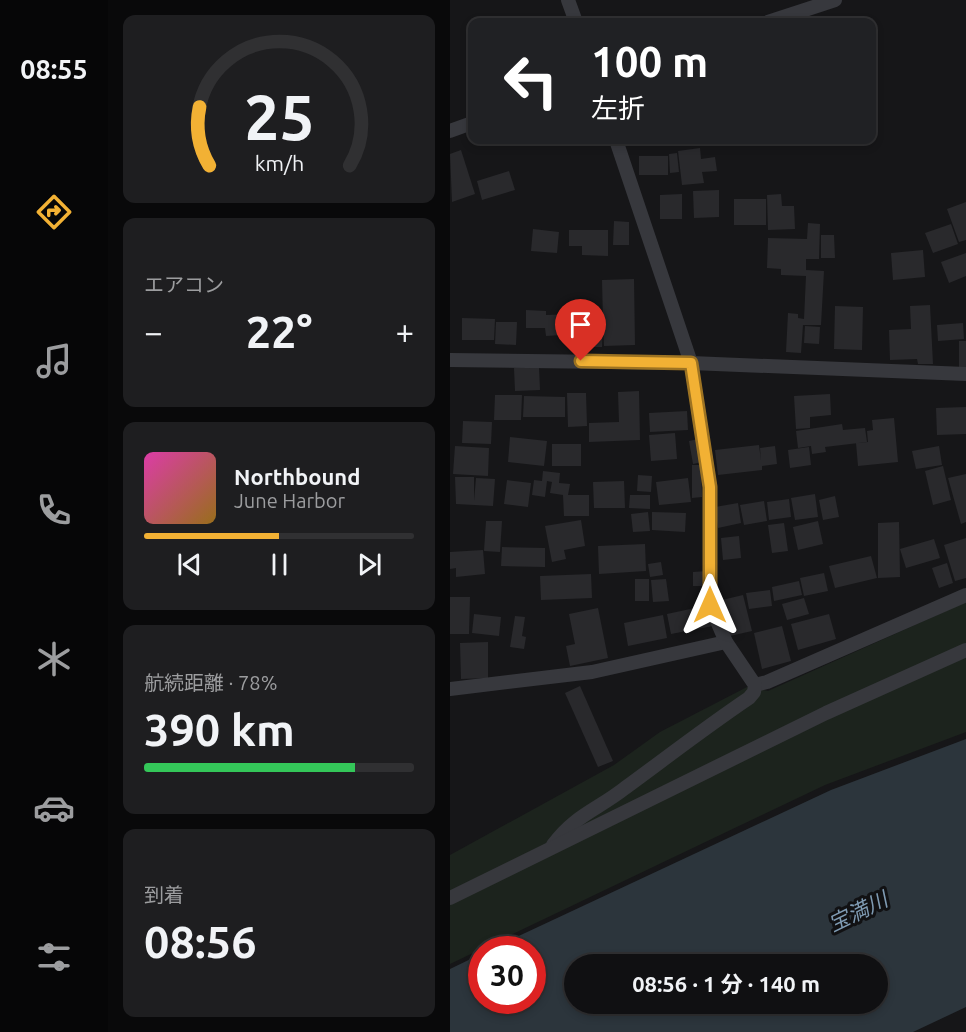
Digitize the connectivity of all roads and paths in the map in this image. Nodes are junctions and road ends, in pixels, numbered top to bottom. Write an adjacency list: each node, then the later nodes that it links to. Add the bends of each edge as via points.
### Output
1 (568, 0): 3 (street)
2 (835, 0): 4 (street)
3 (575, 18)
4 (780, 18)
5 (468, 124): 6 (street)
6 (450, 131)
7 (617, 144): 9 (street)
8 (450, 360): 9 (street)
9 (691, 363): 10 (street); 12 (street, via 710,487 710,605)
10 (966, 374)
11 (966, 595): 14 (street)
12 (726, 642): 14 (street); 15 (street, via 592,672)
13 (966, 650): 16 (street)
14 (755, 685): 16 (street, via 748,698 568,825)
15 (450, 689)
16 (553, 845): 17 (street)
17 (450, 898)

